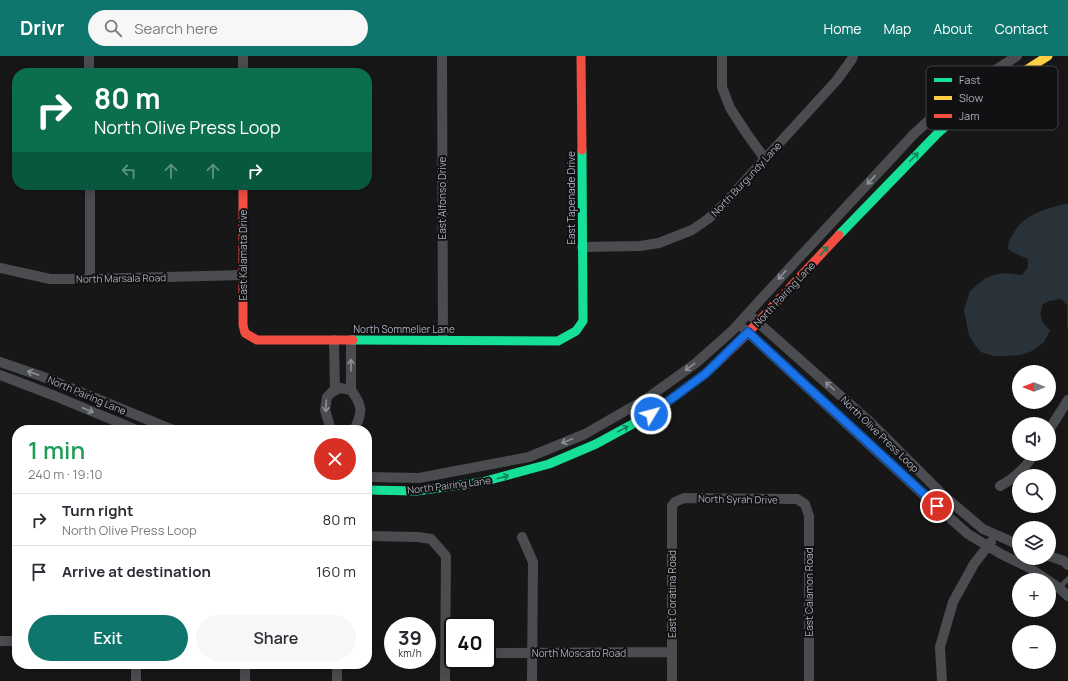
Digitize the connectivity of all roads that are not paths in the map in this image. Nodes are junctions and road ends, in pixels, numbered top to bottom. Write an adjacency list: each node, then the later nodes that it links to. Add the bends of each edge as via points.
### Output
1 (89, 56): 11 (street)
2 (243, 56): 12 (street)
3 (442, 56): 30 (street, East Alfonso Drive)
4 (581, 56): 18 (street, East Tapenade Drive)
5 (722, 56): 15 (street, via 722,87 730,108)
6 (853, 56): 15 (street, North Burgundy Lane, via 837,80)
7 (1017, 56): 9 (street, North Pairing Lane, one-way to 9)
8 (1048, 56): 10 (street, North Pairing Lane, one-way to 8)
9 (1002, 66)
10 (1032, 66)
11 (89, 68)
12 (243, 68)
13 (926, 123): 22 (street, North Pairing Lane, one-way to 22)
14 (941, 130): 23 (street, North Pairing Lane, one-way to 14)
15 (765, 159): 18 (street, North Burgundy Lane, via 722,206 692,230 660,244)
16 (90, 190): 21 (street)
17 (243, 190): 20 (street, East Kalamata Drive)
18 (582, 247): 27 (street, East Tapenade Drive, via 583,321 579,329)
19 (0, 268): 21 (street, North Marsala Road, via 50,279)
20 (243, 275): 21 (street, North Marsala Road); 25 (street, East Kalamata Drive)
21 (90, 279)
22 (748, 313): 23 (street, North Olive Press Loop); 24 (street, North Pairing Lane)
23 (758, 322): 26 (street, North Pairing Lane); 49 (street, North Olive Press Loop, one-way to 23, via 870,422)
24 (738, 324): 26 (street, North Olive Press Loop); 44 (street, North Pairing Lane, one-way to 44, via 696,362 646,399 585,434 528,457 419,478)
25 (243, 325): 28 (street, North Sommelier Lane, via 245,332 257,340)
26 (748, 332): 46 (street, North Pairing Lane, one-way to 26, via 416,490 482,482 549,464 596,444 651,414 705,374); 50 (street, North Olive Press Loop)
27 (571, 335): 30 (street, North Sommelier Lane, via 558,341)
28 (334, 340): 29 (street, North Sommelier Lane); 33 (street)
29 (351, 340): 30 (street, North Sommelier Lane); 34 (street, one-way to 29)
30 (443, 340)
31 (0, 362): 35 (street, North Pairing Lane, one-way to 31)
32 (0, 375): 37 (street, North Pairing Lane)
33 (335, 390): 34 (street); 41 (street, one-way to 41, via 327,397 325,410)
34 (351, 390): 42 (street, via 358,399 360,408)
35 (80, 392): 37 (lane); 40 (street, North Pairing Lane)
36 (1068, 400): 38 (street)
37 (74, 404): 39 (street, North Pairing Lane, one-way to 39)
38 (1056, 419)
39 (124, 425)
40 (161, 425)
41 (330, 425)
42 (356, 425)
43 (1030, 461): 45 (street, via 1013,479)
44 (372, 477)
45 (1000, 486)
46 (372, 490)
47 (805, 504): 48 (street, North Syrah Drive, via 797,500 684,498); 79 (street, East Calamon Road, via 810,516)
48 (672, 506): 66 (street, East Coratina Road)
49 (977, 524): 50 (lane); 51 (street, North Olive Press Loop)
50 (968, 534): 55 (street, North Olive Press Loop)
51 (997, 535): 54 (street, North Olive Press Loop); 55 (street)
52 (372, 536): 63 (street, via 431,539 446,556)
53 (522, 537): 68 (street, via 532,562)
54 (1012, 542)
55 (988, 546): 58 (street, North Olive Press Loop); 80 (street, via 974,564 953,602 940,647)
56 (1056, 558): 57 (street)
57 (1068, 565)
58 (1037, 573)
59 (1068, 579): 61 (lane)
60 (1056, 586): 61 (street, North Olive Press Loop)
61 (1059, 588): 62 (street, North Olive Press Loop)
62 (1068, 596)
63 (448, 617)
64 (12, 640): 65 (street)
65 (0, 641)
66 (672, 652): 68 (street, North Moscato Road); 78 (street, East Coratina Road)
67 (496, 653): 68 (street, North Moscato Road)
68 (532, 653): 77 (street)
69 (136, 669): 73 (street)
70 (245, 669): 74 (street)
71 (337, 669): 75 (street)
72 (447, 669): 76 (street)
73 (136, 681)
74 (245, 681)
75 (337, 681)
76 (445, 681)
77 (532, 681)
78 (672, 681)
79 (810, 681)
80 (942, 681)

